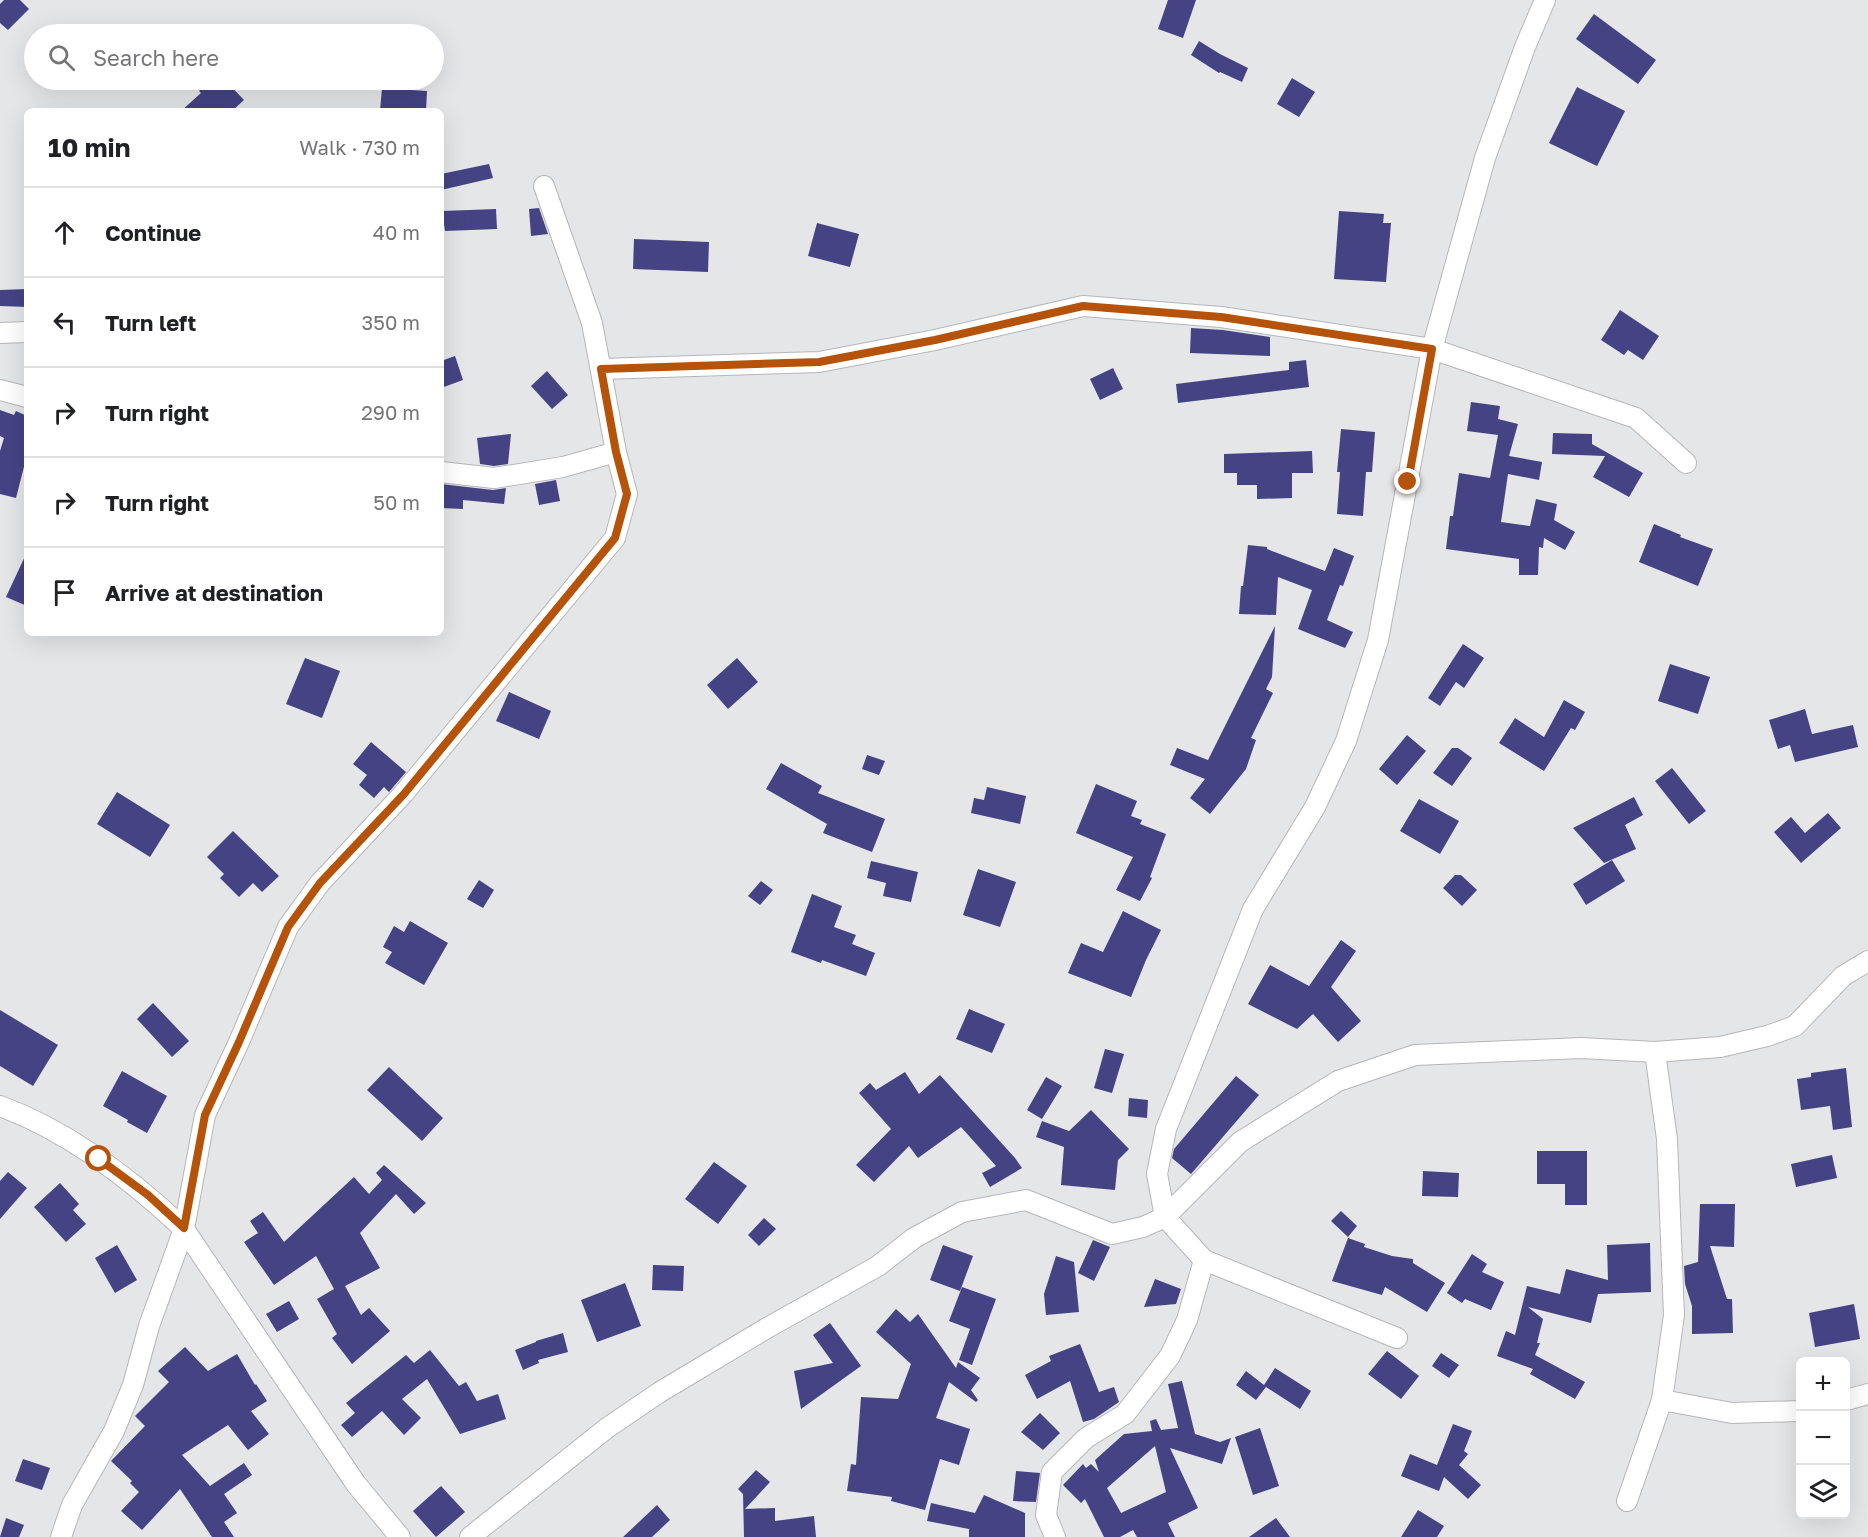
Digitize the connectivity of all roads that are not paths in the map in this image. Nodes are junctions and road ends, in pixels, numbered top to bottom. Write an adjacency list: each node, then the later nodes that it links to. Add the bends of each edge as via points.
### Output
1 (1545, 0): 5 (street, via 1485,158)
2 (544, 186): 6 (street, via 592,323)
3 (24, 332): 4 (street)
4 (0, 333)
5 (1432, 349): 6 (street, via 1221,317 1083,306 819,362); 10 (street, via 1636,418); 15 (street, via 1378,640 1346,741 1315,807 1253,909 1166,1129 1157,1174)
6 (601, 369): 9 (street)
7 (0, 390): 8 (street)
8 (24, 396)
9 (616, 452): 11 (street, via 563,467 494,478); 16 (street, via 627,494 615,538 404,794 320,883 288,927 205,1115)
10 (1686, 463)
11 (444, 472)
12 (1868, 961): 13 (street, via 1844,976 1795,1026 1720,1047)
13 (1656, 1052): 15 (street, via 1581,1047 1415,1055 1338,1081 1240,1142); 21 (street, via 1667,1139 1674,1316)
14 (0, 1106): 16 (street, via 29,1117 99,1159)
15 (1165, 1217): 17 (street); 26 (street, via 1112,1234 1026,1200 962,1212 914,1238 878,1266 660,1392 607,1428)
16 (184, 1228): 24 (street, via 148,1326 133,1385 114,1431 72,1505); 25 (street, via 356,1484)
17 (1204, 1260): 18 (street); 27 (street, via 1187,1320 1170,1356 1125,1414 1086,1438 1053,1472 1046,1515)
18 (1397, 1338)
19 (1868, 1394): 20 (street)
20 (1850, 1399)
21 (1662, 1401): 22 (street, via 1732,1413); 23 (street)
22 (1796, 1411)
23 (1627, 1502)
24 (61, 1537)
25 (400, 1537)
26 (470, 1537)
27 (1055, 1537)

